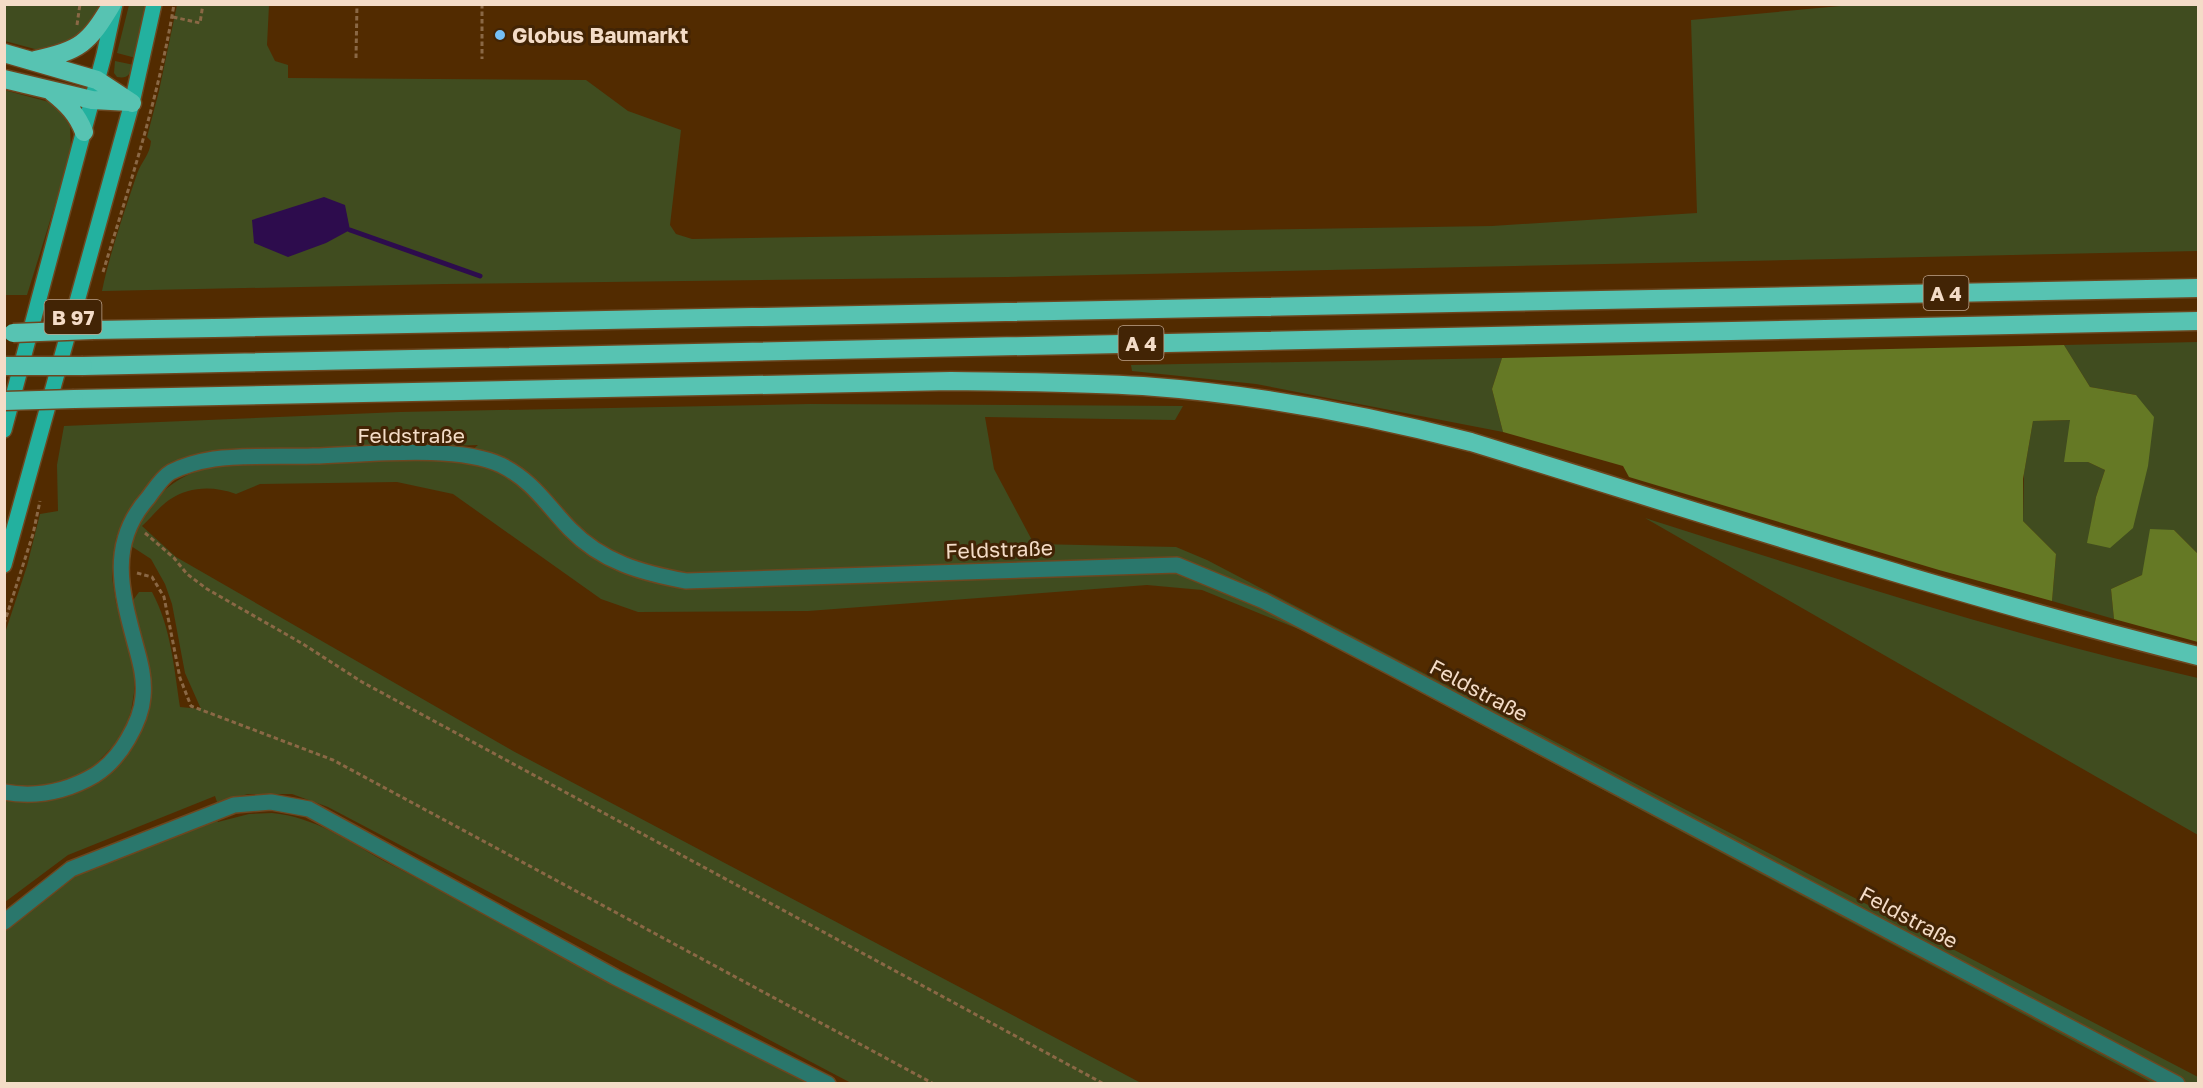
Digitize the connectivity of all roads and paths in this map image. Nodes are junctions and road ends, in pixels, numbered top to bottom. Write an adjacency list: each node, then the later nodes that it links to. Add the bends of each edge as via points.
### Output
1 (114, 4): 11 (highway, via 83,43 63,55); 14 (main road)
2 (154, 4): 17 (main road)
3 (174, 4): 7 (path)
4 (203, 4): 7 (path, via 200,23)
5 (357, 4): 9 (path)
6 (482, 4): 10 (path)
7 (172, 17): 12 (path)
8 (4, 53): 11 (highway)
9 (356, 58)
10 (482, 59)
11 (32, 61): 14 (highway)
12 (162, 69)
13 (4, 79): 15 (highway)
14 (98, 80): 16 (main road, B 97); 17 (highway)
15 (52, 92): 16 (highway); 18 (highway, via 78,117)
16 (92, 100): 17 (highway); 18 (main road, B 97)
17 (132, 103): 26 (main road, B 97)
18 (84, 132): 24 (main road, B 97)
19 (2199, 288): 21 (highway, A 4, bridge)
20 (2199, 321): 22 (highway, A 4, bridge)
21 (9, 333)
22 (4, 366)
23 (4, 400): 28 (highway, bridge, via 951,381 1143,386 1216,393 1346,413 1471,442 1971,595)
24 (4, 430)
25 (132, 522): 27 (street, Feldstraße, via 124,539); 34 (path, via 207,589 362,682); 35 (street, Feldstraße, via 138,509 169,473 212,459 428,453 474,456 500,465 526,480 572,531 599,551 627,567 686,581 1177,565 1263,601 1391,666)
26 (4, 565)
27 (120, 569): 29 (street, Feldstraße, via 122,597 143,673 143,698 135,727 116,757 82,782 47,794); 33 (path, via 152,577 164,597 180,678 191,706 333,760)
28 (2199, 656)
29 (4, 792)
30 (4, 922): 31 (street, via 70,869 234,805 271,802 309,810)
31 (798, 1077): 32 (street)
32 (828, 1083)
33 (934, 1083)
34 (1104, 1083)
35 (2177, 1083)

